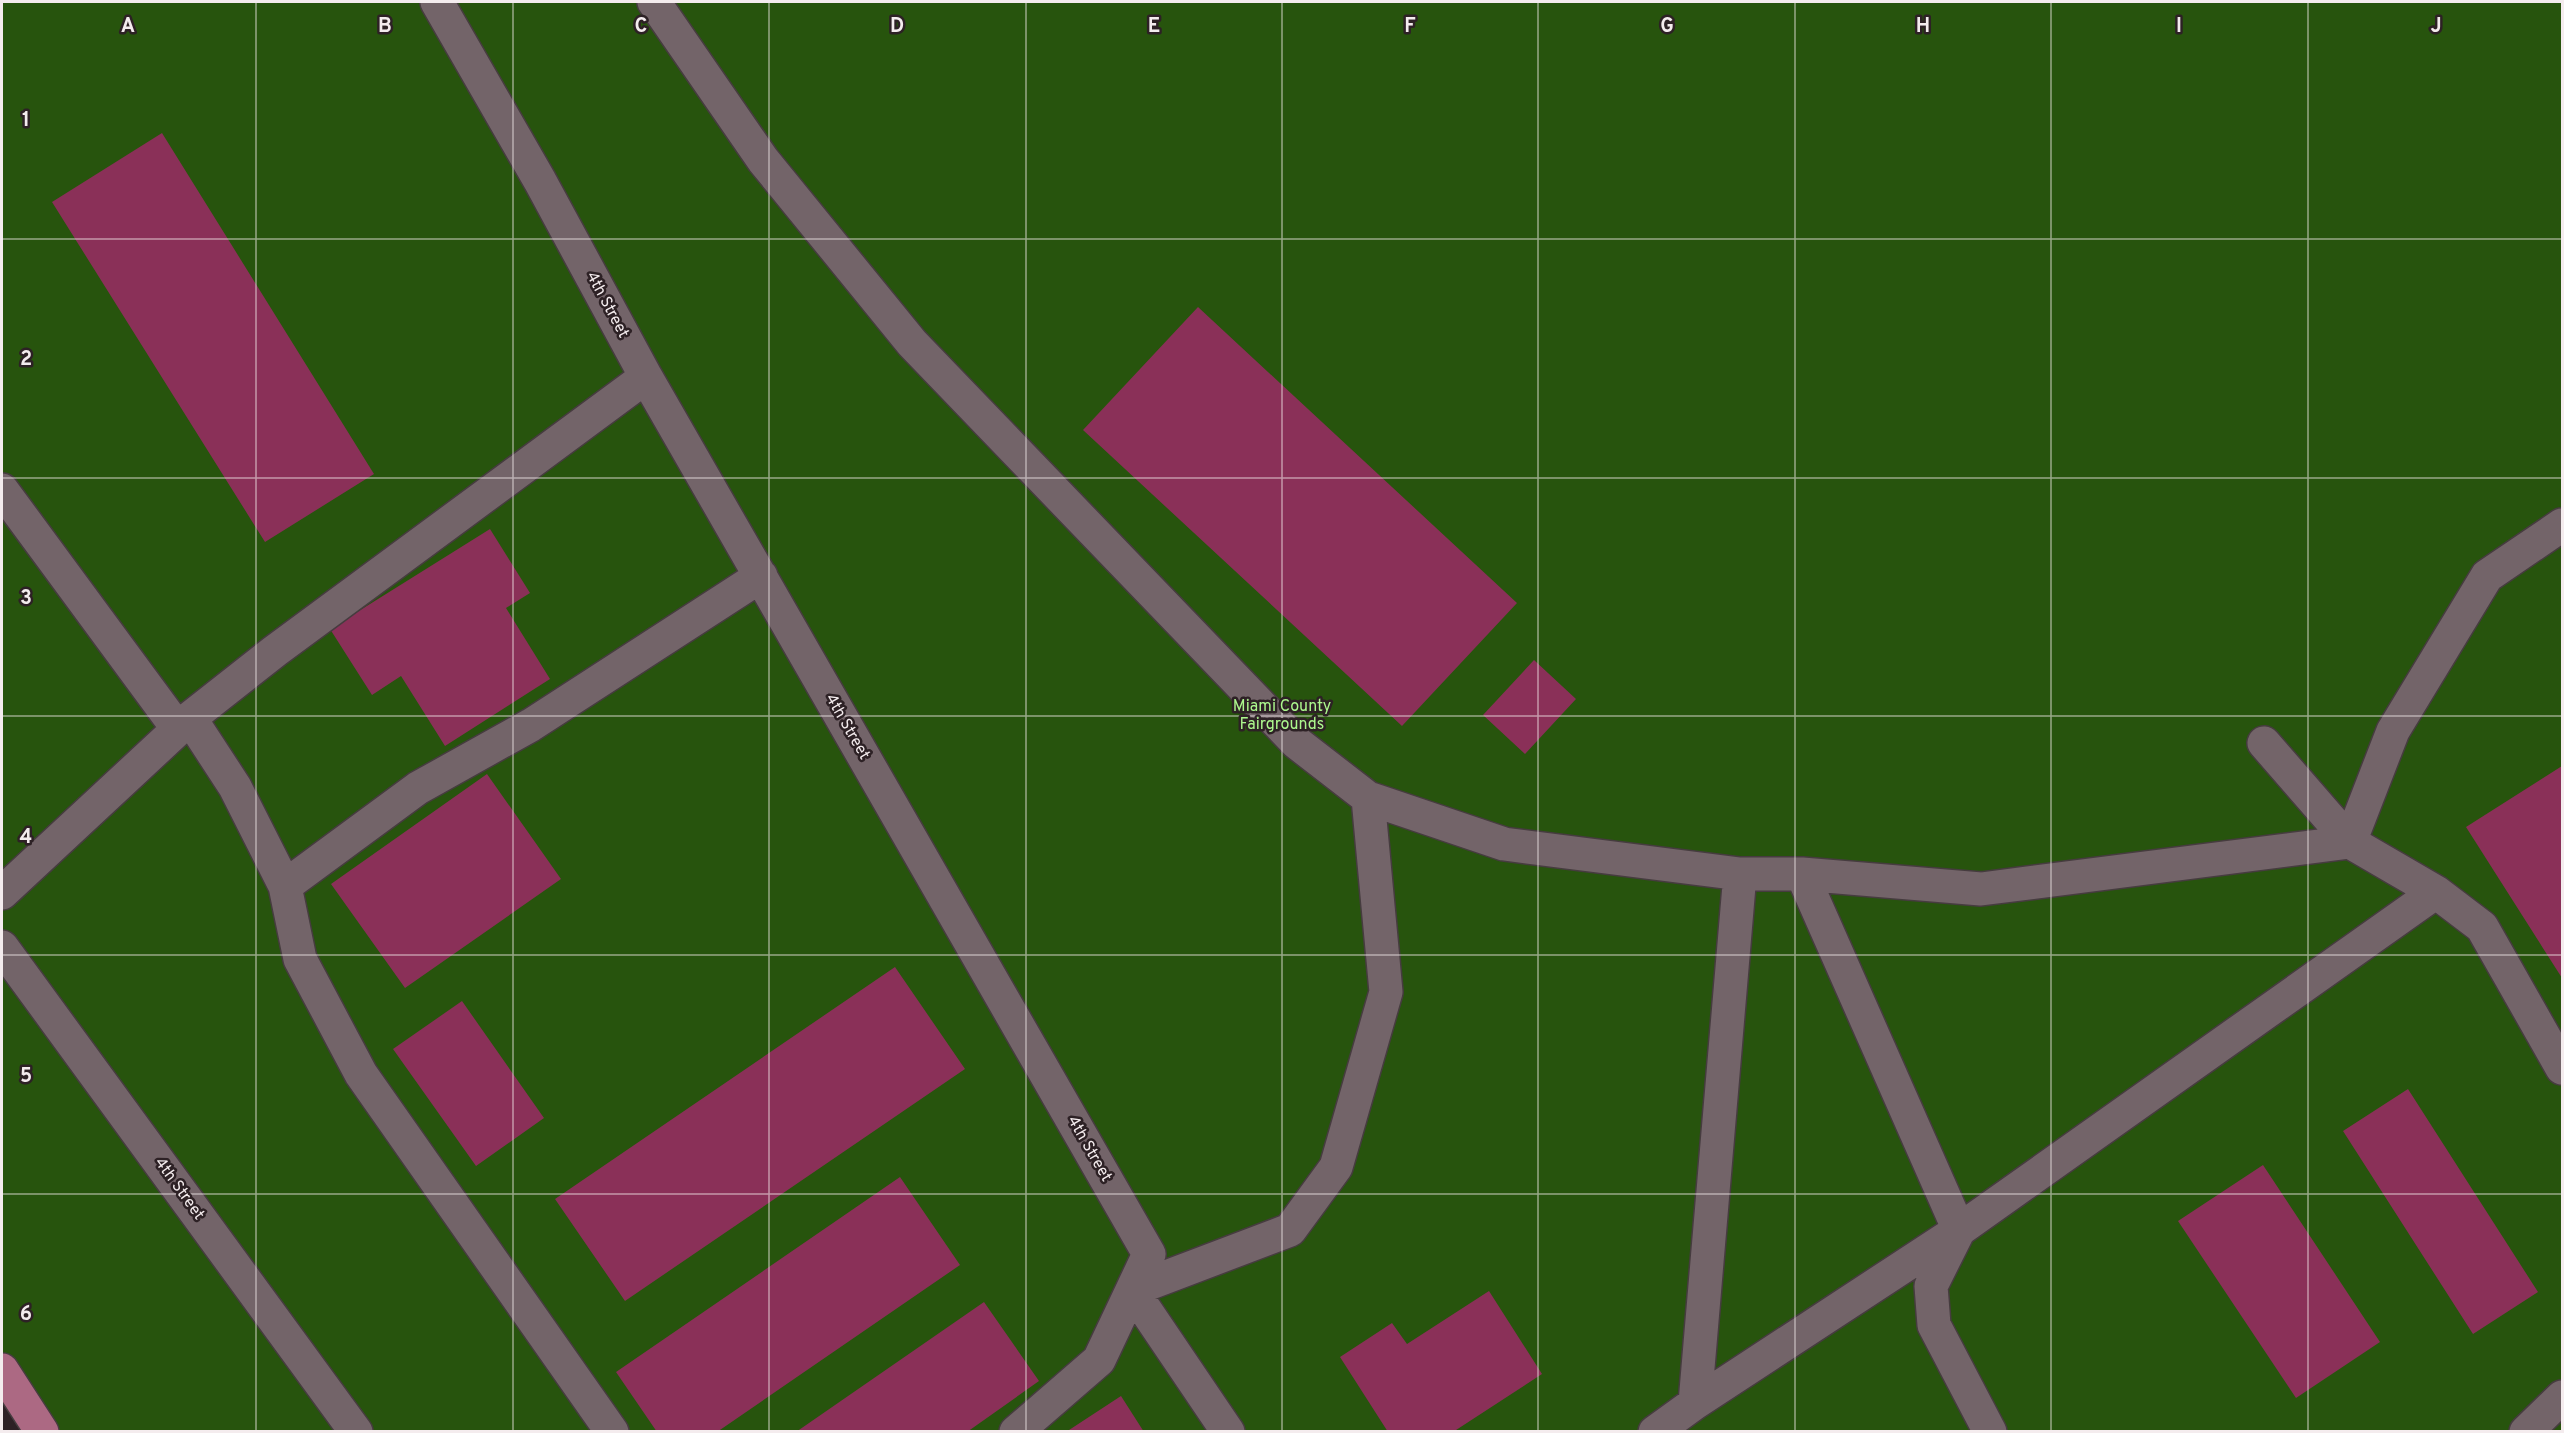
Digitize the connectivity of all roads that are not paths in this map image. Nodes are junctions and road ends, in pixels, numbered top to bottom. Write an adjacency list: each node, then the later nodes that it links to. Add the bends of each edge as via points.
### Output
1 (437, 2): 3 (lane, 4th Street)
2 (654, 2): 9 (lane, via 763,160 912,343 1297,742)
3 (646, 377): 6 (lane, 4th Street); 7 (lane, via 275,651)
4 (2, 490): 7 (lane)
5 (2562, 525): 10 (lane, via 2487,576 2393,731)
6 (760, 576): 13 (lane, via 531,725 418,788); 19 (lane, 4th Street, via 1149,1254)
7 (184, 723): 13 (lane, via 235,788); 14 (lane)
8 (2264, 743): 10 (lane)
9 (1368, 798): 11 (lane, via 1504,844); 19 (lane, via 1386,992 1336,1167 1290,1230)
10 (2350, 842): 12 (lane, via 1981,889); 15 (lane)
11 (1740, 874): 12 (lane); 22 (lane)
12 (1802, 874): 18 (lane)
13 (285, 886): 25 (lane, via 300,959 361,1074)
14 (2, 892)
15 (2436, 892): 17 (lane, via 2482,927); 18 (lane)
16 (2, 947): 24 (lane, 4th Street)
17 (2562, 1068)
18 (1959, 1230): 22 (lane); 29 (lane, via 1931,1286 1934,1325)
19 (1132, 1290): 26 (lane, 4th Street, via 1099,1360); 27 (lane)
20 (2, 1370): 23 (main road)
21 (2560, 1389): 30 (lane)
22 (1695, 1403): 28 (lane)
23 (42, 1431)
24 (356, 1431)
25 (612, 1431)
26 (1016, 1431)
27 (1228, 1431)
28 (1655, 1431)
29 (1990, 1431)
30 (2526, 1431)

